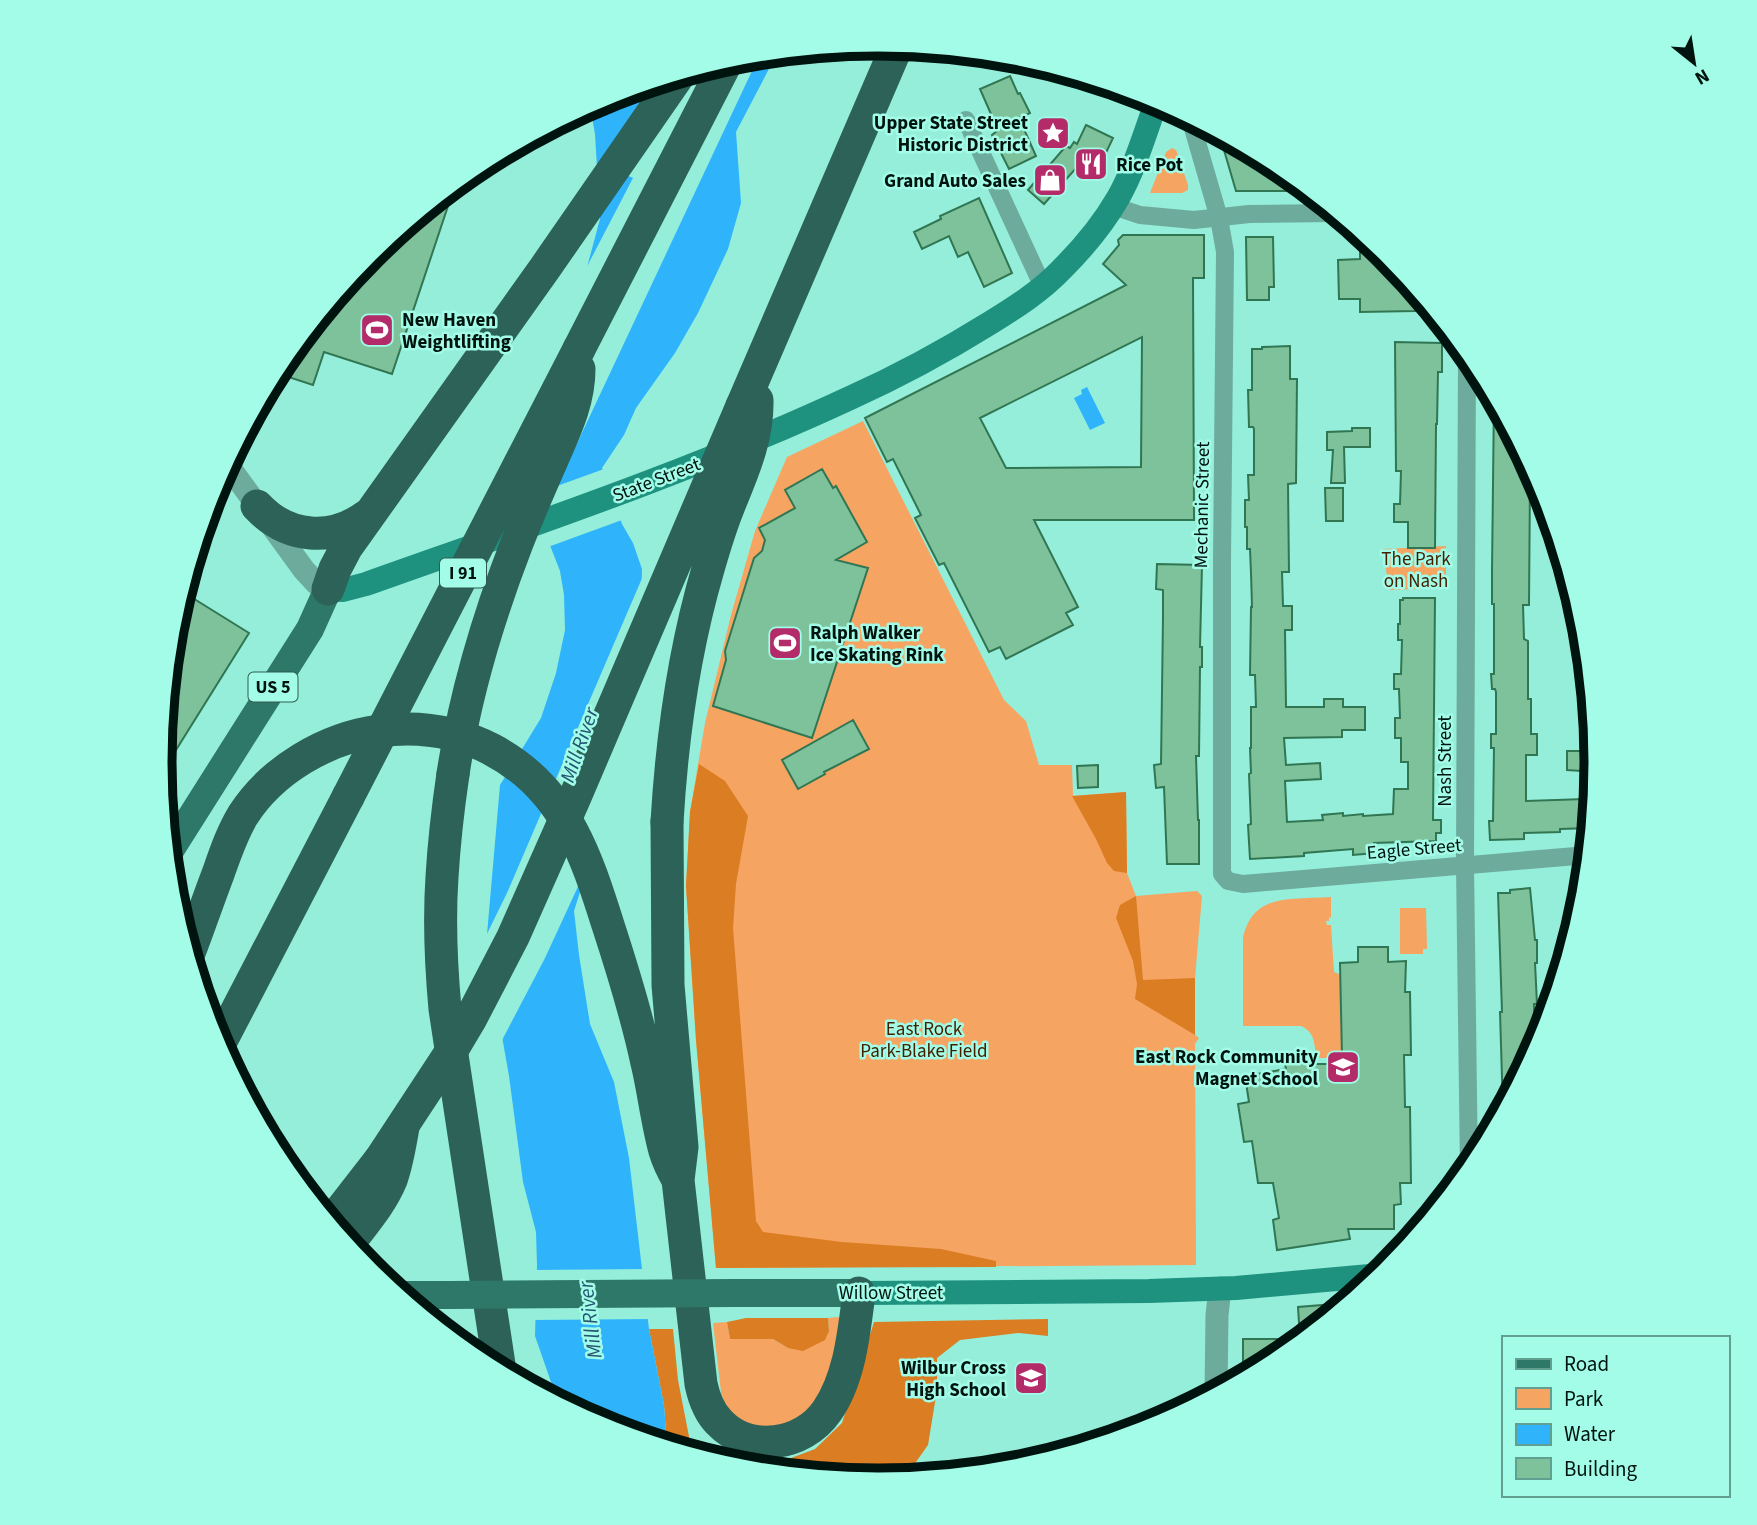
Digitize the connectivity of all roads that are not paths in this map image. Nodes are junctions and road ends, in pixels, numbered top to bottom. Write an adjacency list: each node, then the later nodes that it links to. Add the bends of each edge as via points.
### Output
1 (893, 57): 13 (highway)
2 (720, 75): 11 (highway, I 91)
3 (670, 88): 15 (highway)
4 (1153, 112): 7 (main road, State Street)
5 (966, 120): 10 (street)
6 (1194, 130): 9 (street, Mechanic Street)
7 (1113, 206): 9 (street, via 1149,216); 10 (main road, State Street)
8 (1322, 213): 9 (street)
9 (1219, 218): 21 (street, Mechanic Street, via 1225,252 1221,869 1228,881)
10 (1043, 287): 17 (main road, State Street, via 951,347 877,386 739,447 366,584)
11 (579, 349): 23 (highway, I 91, bridge); 33 (highway, bridge, via 575,403 518,542 467,694 444,846 440,939 444,1009)
12 (1467, 372): 20 (street, Nash Street)
13 (751, 395): 25 (highway, bridge, via 513,937 471,1018 403,1127); 26 (highway, bridge, via 757,420 753,440 715,545 693,629 674,741 667,822 668,985 682,1147)
14 (234, 474): 16 (street)
15 (377, 505): 16 (highway, via 351,526 320,534 283,526); 17 (highway, via 346,548)
16 (257, 506): 17 (street, via 311,578)
17 (328, 589): 18 (main road, US 5, via 310,629)
18 (177, 840)
19 (1579, 856): 20 (street, Eagle Street)
20 (1465, 865): 21 (street, Eagle Street); 24 (street, Nash Street)
21 (1243, 884)
22 (194, 938): 26 (highway, via 244,814 258,795 299,761 327,746 381,730 431,730 481,743 529,776 561,813 581,849 636,1016 665,1150)
23 (226, 1032)
24 (1469, 1151)
25 (388, 1164): 27 (highway); 28 (highway, via 389,1184)
26 (678, 1180): 31 (highway, via 701,1384 714,1416 728,1430 748,1440 774,1442 800,1435 819,1422 843,1379)
27 (337, 1216)
28 (354, 1236)
29 (1363, 1276): 30 (main road, Willow Street)
30 (1220, 1288): 31 (main road, Willow Street); 34 (street)
31 (859, 1293): 32 (main road, Willow Street, bridge)
32 (415, 1296)
33 (498, 1357)
34 (1216, 1383)

